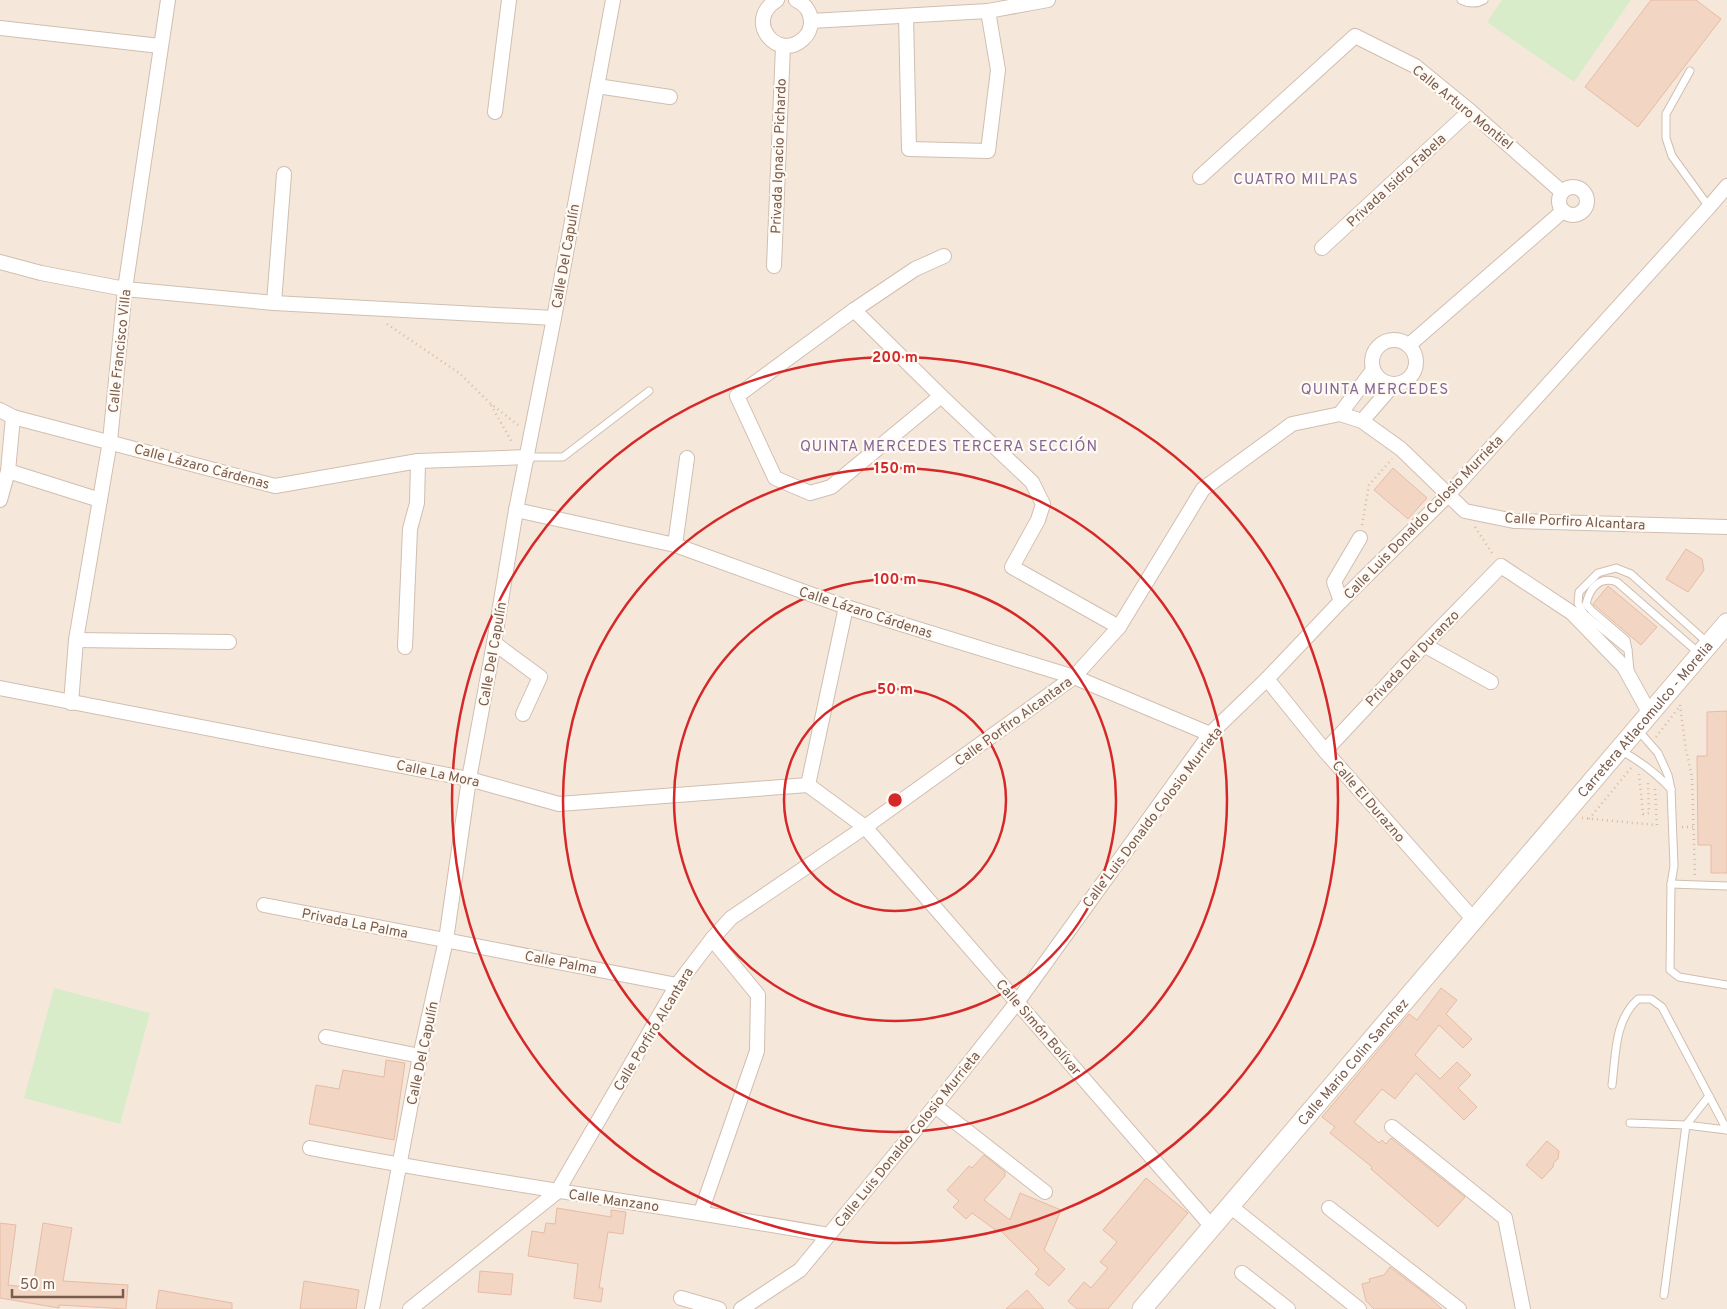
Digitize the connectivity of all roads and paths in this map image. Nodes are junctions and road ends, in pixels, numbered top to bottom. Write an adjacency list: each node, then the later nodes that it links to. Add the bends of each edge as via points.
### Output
1 (168, 0): 13 (street, Calle Francisco Villa)
2 (510, 0): 19 (street)
3 (613, 0): 16 (street, Calle Del Capulín)
4 (796, 0): 11 (street, via 805,7)
5 (1048, 0): 9 (street)
6 (1461, 0): 7 (lane, via 1479,3)
7 (1484, 0)
8 (772, 1): 14 (street, via 763,17 763,25 769,38)
9 (988, 11): 10 (street); 10 (street, via 998,70 988,151 909,149)
10 (906, 16): 11 (street)
11 (811, 21): 14 (street, via 802,40)
12 (0, 28): 13 (street)
13 (160, 46): 30 (street, Calle Francisco Villa)
14 (782, 46): 29 (street, Privada Ignacio Pichardo)
15 (1690, 71): 24 (lane, via 1666,114 1666,138 1672,156)
16 (596, 86): 17 (street); 34 (street, Calle Del Capulín)
17 (670, 97)
18 (1470, 111): 21 (street, Calle Arturo Montiel, via 1415,66 1355,36); 23 (street, Calle Arturo Montiel); 26 (street, Privada Isidro Fabela)
19 (496, 112)
20 (284, 174): 31 (street)
21 (1200, 177)
22 (1727, 186): 24 (street, Calle Luis Donaldo Colosio Murrieta)
23 (1562, 192): 25 (street, via 1559,205); 25 (street, via 1574,187 1585,194 1587,200 1586,207 1575,215)
24 (1709, 207): 52 (street, Calle Luis Donaldo Colosio Murrieta)
25 (1563, 211): 35 (street)
26 (1322, 248)
27 (944, 256): 33 (street, via 915,269)
28 (0, 262): 30 (street)
29 (774, 266)
30 (124, 289): 31 (street); 46 (street, Calle Francisco Villa)
31 (274, 303): 32 (street)
32 (379, 309): 34 (street); 40 (path, via 386,323 459,373)
33 (854, 310): 39 (street); 39 (street, via 737,396 775,478 810,493 831,487)
34 (554, 318): 45 (street, Calle Del Capulín)
35 (1409, 345): 36 (street, via 1390,339 1381,343 1371,360); 37 (street, via 1415,354 1416,364 1412,374)
36 (1373, 370): 37 (street, via 1381,380); 42 (street)
37 (1394, 384): 44 (street)
38 (649, 392): 48 (lane, via 563,457)
39 (941, 396): 64 (street, via 1032,482 1043,504 1038,520 1012,567)
40 (491, 404): 45 (path); 48 (path)
41 (0, 410): 43 (street, Calle Lázaro Cárdenas)
42 (1340, 414): 44 (street, Calle Porfiro Alcantara); 64 (street, Calle Porfiro Alcantara, via 1292,424 1203,489)
43 (13, 417): 46 (street, Calle Lázaro Cárdenas); 51 (street)
44 (1362, 421): 47 (street, Calle Porfiro Alcantara)
45 (532, 433): 48 (street, Calle Del Capulín)
46 (110, 441): 50 (street, Calle Lázaro Cárdenas, via 275,486); 54 (street, Calle Francisco Villa)
47 (1401, 449): 52 (street, Calle Porfiro Alcantara); 58 (path, via 1369,485)
48 (524, 458): 50 (street, Calle Lázaro Cárdenas); 55 (street, Calle Del Capulín)
49 (687, 458): 59 (street)
50 (418, 461): 69 (street, via 418,503 410,529)
51 (8, 471): 53 (street); 54 (street)
52 (1448, 495): 56 (street, Calle Porfiro Alcantara); 61 (street, Calle Luis Donaldo Colosio Murrieta)
53 (0, 500)
54 (100, 500): 65 (street, Calle Francisco Villa)
55 (516, 510): 59 (street, Calle Lázaro Cárdenas); 67 (street, Calle Del Capulín)
56 (1465, 511): 57 (street, Calle Porfiro Alcantara, via 1514,521); 60 (path)
57 (1727, 526)
58 (1360, 538): 61 (street, via 1334,582)
59 (675, 545): 62 (street, Calle Lázaro Cárdenas)
60 (1502, 566): 68 (street, Privada Del Duranzo); 74 (street, via 1572,613 1624,667)
61 (1341, 601): 73 (street, Calle Luis Donaldo Colosio Murrieta)
62 (846, 607): 72 (street, Calle Lázaro Cárdenas); 87 (street)
63 (1727, 623): 70 (main road, Carretera Atlacomulco - Morelia)
64 (1119, 627): 72 (street, Calle Porfiro Alcantara)
65 (76, 640): 66 (street); 78 (street, Calle Francisco Villa)
66 (229, 642)
67 (494, 643): 79 (street, via 540,677); 86 (street, Calle Del Capulín)
68 (1424, 645): 75 (street); 84 (street, Privada Del Duranzo)
69 (405, 647)
70 (1705, 649): 71 (lane, via 1617,582 1608,579 1600,582 1588,596 1586,604 1626,640); 71 (lane, via 1631,574 1616,568 1598,573 1579,592 1578,603 1584,614); 76 (main road, Carretera Atlacomulco - Morelia)
71 (1628, 650): 74 (lane)
72 (1074, 677): 82 (street, Calle Lázaro Cárdenas); 93 (street, Calle Porfiro Alcantara)
73 (1267, 679): 82 (street, Calle Luis Donaldo Colosio Murrieta); 84 (street, Calle El Durazno)
74 (1631, 679): 80 (street)
75 (1491, 682)
76 (1676, 684): 80 (main road, Carretera Atlacomulco - Morelia); 95 (path, via 1692,777)
77 (0, 688): 78 (street, Calle La Mora)
78 (71, 703): 86 (street, Calle La Mora)
79 (522, 714)
80 (1650, 714): 81 (main road, Carretera Atlacomulco - Morelia)
81 (1637, 729): 83 (main road, Carretera Atlacomulco - Morelia); 88 (lane, via 1658,752)
82 (1210, 734): 103 (street, Calle Luis Donaldo Colosio Murrieta)
83 (1619, 750): 88 (lane, via 1638,760); 89 (main road, Carretera Atlacomulco - Morelia)
84 (1325, 751): 98 (street, Calle El Durazno)
85 (1639, 771): 92 (path, via 1642,814 1649,813 1648,783 1655,783)
86 (469, 779): 87 (street, Calle La Mora, via 559,804); 100 (street, Calle Del Capulín)
87 (808, 784): 93 (street)
88 (1671, 789): 94 (lane, via 1674,866)
89 (1564, 815): 98 (main road, Calle Mario Colin Sanchez)
90 (1603, 821): 91 (path)
91 (1651, 825)
92 (1657, 825)
93 (865, 827): 99 (street, Calle Porfiro Alcantara, via 731,918); 103 (street, Calle Simón Bolívar)
94 (1671, 884): 95 (lane); 102 (lane, via 1670,970 1679,977)
95 (1695, 886): 96 (lane)
96 (1727, 886)
97 (264, 906): 100 (street, Privada La Palma)
98 (1474, 920): 117 (main road, Calle Mario Colin Sanchez)
99 (712, 939): 101 (street, Calle Porfiro Alcantara); 119 (street, via 758,995 757,1051)
100 (446, 940): 101 (street, Calle Palma); 105 (street, Calle Del Capulín)
101 (677, 985): 115 (street, Calle Porfiro Alcantara)
102 (1727, 985)
103 (1018, 1001): 108 (street, Calle Luis Donaldo Colosio Murrieta); 120 (street, Calle Simón Bolívar)
104 (326, 1037): 105 (street)
105 (420, 1056): 114 (street, Calle Del Capulín)
106 (1612, 1085): 107 (lane, via 1619,1028 1628,1008 1638,999 1650,999 1662,1007)
107 (1709, 1096): 110 (lane); 112 (lane)
108 (935, 1106): 116 (street); 121 (street, Calle Luis Donaldo Colosio Murrieta)
109 (1630, 1123): 110 (lane)
110 (1686, 1125): 112 (lane); 123 (lane)
111 (1392, 1127): 133 (street, via 1505,1218)
112 (1727, 1130)
113 (310, 1148): 114 (street, Calle Manzano)
114 (400, 1165): 115 (street, Calle Manzano); 125 (street, Calle Del Capulín)
115 (557, 1192): 119 (street, Calle Manzano); 126 (street, Calle Porfiro Alcantara)
116 (1045, 1192)
117 (1230, 1206): 120 (main road, Calle Mario Colin Sanchez); 131 (street)
118 (1329, 1208): 132 (street)
119 (701, 1212): 121 (street, Calle Manzano)
120 (1212, 1228): 129 (main road, Calle Mario Colin Sanchez)
121 (829, 1235): 128 (street, Calle Luis Donaldo Colosio Murrieta, via 800,1270)
122 (1242, 1273): 130 (street)
123 (1664, 1295)
124 (681, 1298): 127 (street)
125 (372, 1309)
126 (410, 1309)
127 (719, 1309)
128 (741, 1309)
129 (1142, 1309)
130 (1288, 1309)
131 (1359, 1309)
132 (1459, 1309)
133 (1523, 1309)

